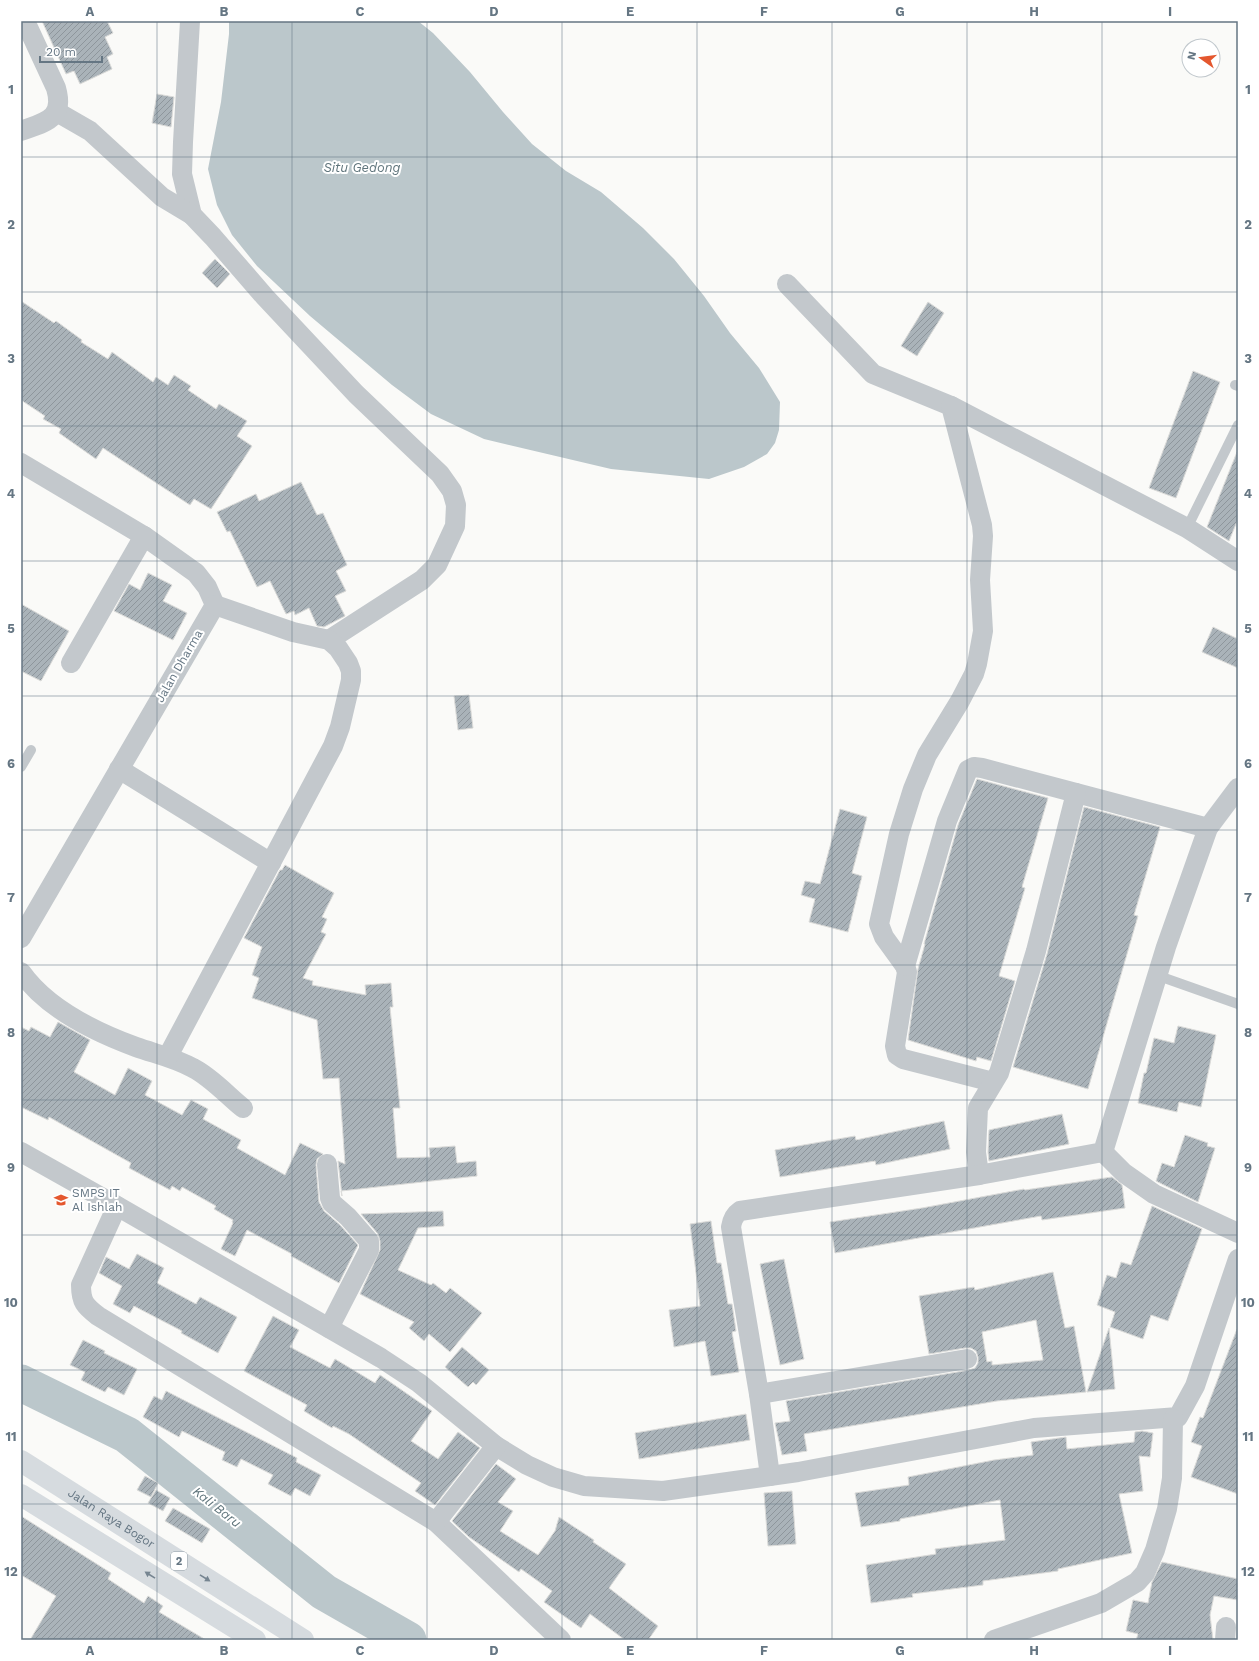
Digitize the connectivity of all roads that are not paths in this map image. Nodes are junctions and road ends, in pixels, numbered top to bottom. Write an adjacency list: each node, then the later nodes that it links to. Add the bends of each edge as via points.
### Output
1 (26, 21): 3 (street, via 60,99)
2 (190, 21): 5 (street, via 182,174)
3 (57, 112): 4 (street, via 43,123); 5 (street, via 90,131 162,197)
4 (21, 131)
5 (192, 215): 14 (street, via 356,394 440,474 452,491 456,505 455,526 437,565 422,580)
6 (787, 284): 7 (street, via 873,374)
7 (951, 406): 10 (street); 24 (street, via 982,525 982,631 974,674 927,755 899,834 880,927 884,937)
8 (1238, 425): 10 (lane)
9 (21, 463): 11 (street)
10 (1187, 528): 12 (street)
11 (144, 536): 13 (street, via 196,573 207,587); 15 (street)
12 (1238, 561)
13 (215, 604): 14 (street, via 293,632); 18 (street, Jalan Dharma)
14 (329, 640): 22 (street, via 338,648 351,671 350,687 340,727 333,746)
15 (71, 663)
16 (31, 750): 17 (lane)
17 (21, 767)
18 (119, 769): 22 (street); 23 (street, Jalan Dharma)
19 (1238, 788): 21 (street)
20 (1076, 793): 21 (street); 24 (street, via 982,768 974,767 968,770 948,821); 29 (street, via 1036,951 999,1074)
21 (1208, 828): 26 (street)
22 (271, 863): 28 (street)
23 (21, 938)
24 (905, 966): 29 (street, via 907,976 895,1046 896,1055 903,1060)
25 (21, 972): 28 (street, via 35,989 74,1018 137,1047)
26 (1156, 975): 27 (lane); 32 (street)
27 (1238, 1004)
28 (168, 1056): 30 (street, via 195,1069)
29 (993, 1082): 34 (street, via 978,1108 976,1152)
30 (243, 1108)
31 (21, 1152): 35 (street)
32 (1103, 1152): 34 (street); 36 (street, via 1124,1173 1154,1194)
33 (327, 1164): 38 (street, via 332,1203 369,1241 369,1250)
34 (979, 1175): 40 (street, via 740,1210 736,1213 731,1227)
35 (117, 1206): 38 (street); 48 (street, via 81,1285 81,1297 87,1308)
36 (1238, 1233)
37 (1238, 1259): 41 (street, via 1195,1386 1178,1418)
38 (329, 1328): 42 (street, via 419,1382)
39 (967, 1360): 40 (street)
40 (760, 1394): 44 (street)
41 (1173, 1419): 44 (street, via 1034,1428); 52 (street, via 1172,1478 1167,1509 1146,1573 1137,1582 1101,1603)
42 (496, 1446): 44 (street, via 552,1477 584,1486 663,1491); 48 (street)
43 (21, 1461): 45 (highway, Jalan Raya Bogor / 2)
44 (770, 1476)
45 (54, 1482): 47 (highway); 50 (highway, Jalan Raya Bogor / 2, one-way to 50)
46 (21, 1495): 47 (highway, 2)
47 (39, 1507): 49 (highway, 2, one-way to 47)
48 (436, 1522): 51 (street)
49 (255, 1640)
50 (304, 1640)
51 (561, 1640)
52 (994, 1640)

